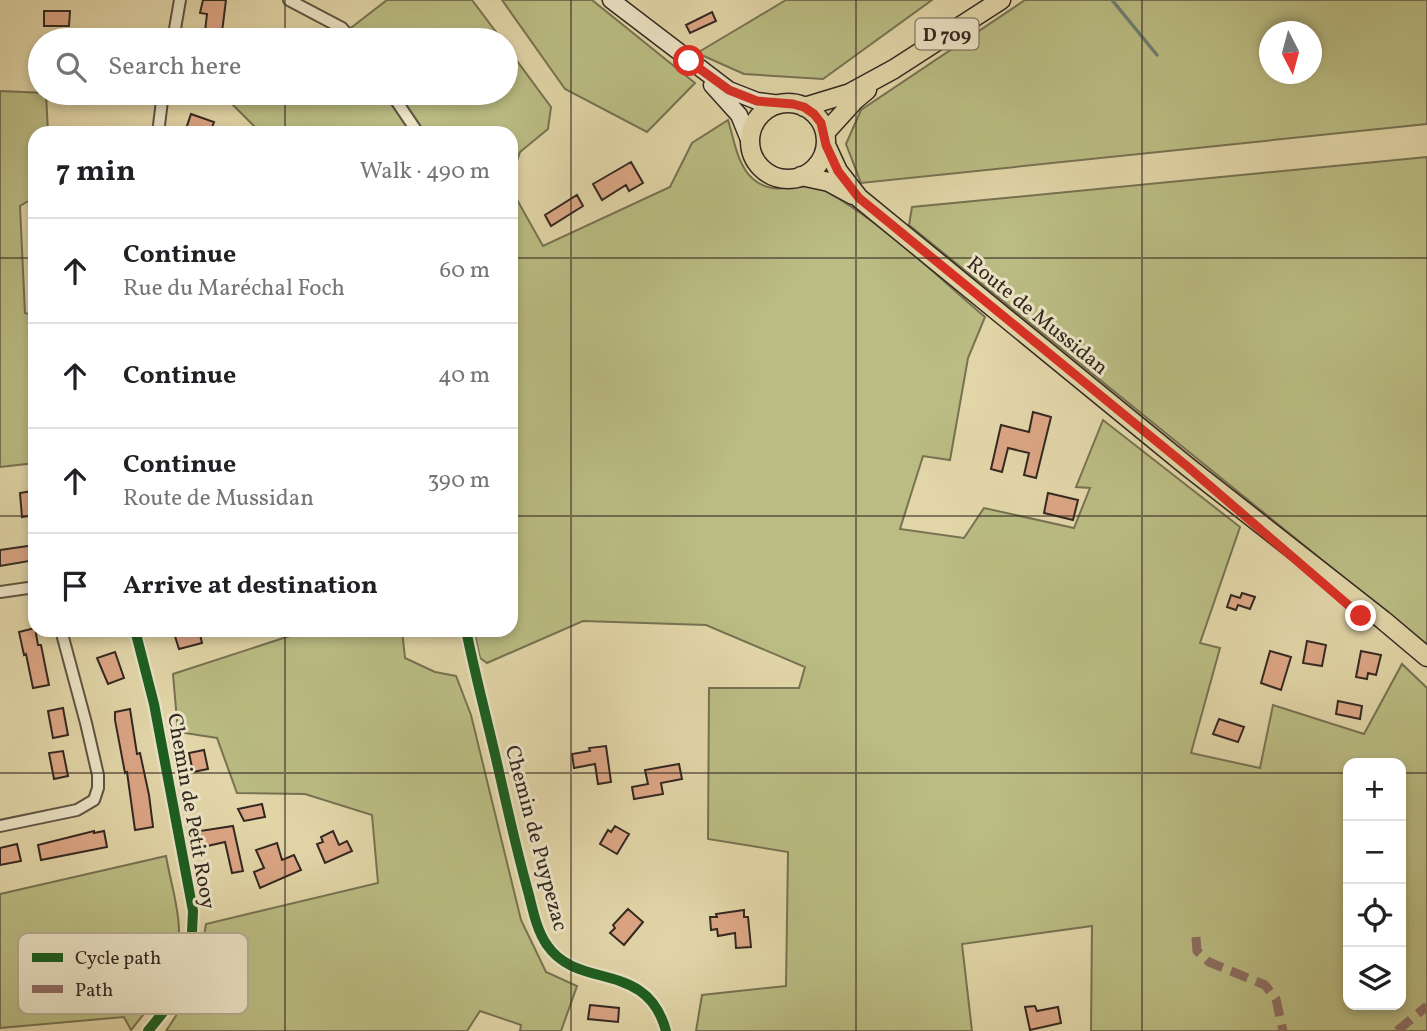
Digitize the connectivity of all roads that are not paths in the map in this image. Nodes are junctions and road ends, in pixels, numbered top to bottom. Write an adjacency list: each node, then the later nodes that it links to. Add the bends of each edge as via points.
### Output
1 (180, 0): 5 (street)
2 (289, 0): 6 (street)
3 (611, 0): 7 (main road)
4 (1001, 0): 8 (main road, D 709)
5 (175, 28)
6 (340, 28)
7 (689, 61): 9 (main road, via 729,90); 16 (main road, via 739,115)
8 (894, 69): 12 (main road, D 709, via 850,93); 15 (main road, D 709, via 855,100)
9 (780, 104): 12 (main road); 16 (main road, via 755,122)
10 (162, 105): 13 (street)
11 (398, 105): 14 (street)
12 (804, 107): 15 (main road, via 814,114)
13 (159, 126)
14 (413, 126)
15 (826, 139): 17 (main road, via 818,165); 18 (main road, Route de Mussidan, via 838,171)
16 (750, 142): 17 (main road, via 752,155 769,175 782,179)
17 (802, 176): 18 (main road, Route de Mussidan, via 829,182)
18 (859, 198): 19 (main road, Route de Mussidan)
19 (1188, 467): 25 (main road, Route de Mussidan); 26 (main road, Route de Mussidan)
20 (28, 588): 21 (street)
21 (0, 592)
22 (63, 637): 27 (street, via 98,788 94,800 77,810)
23 (137, 637): 28 (street, Chemin de Petit Rooy, via 193,911)
24 (468, 637): 31 (street, Chemin de Puypezac, via 514,843 547,945 575,966 623,981 646,995 662,1016)
25 (1427, 657)
26 (1427, 670)
27 (0, 826)
28 (192, 933)
29 (162, 1014): 30 (street, Chemin de Petit Rooy)
30 (148, 1031)
31 (666, 1031)

